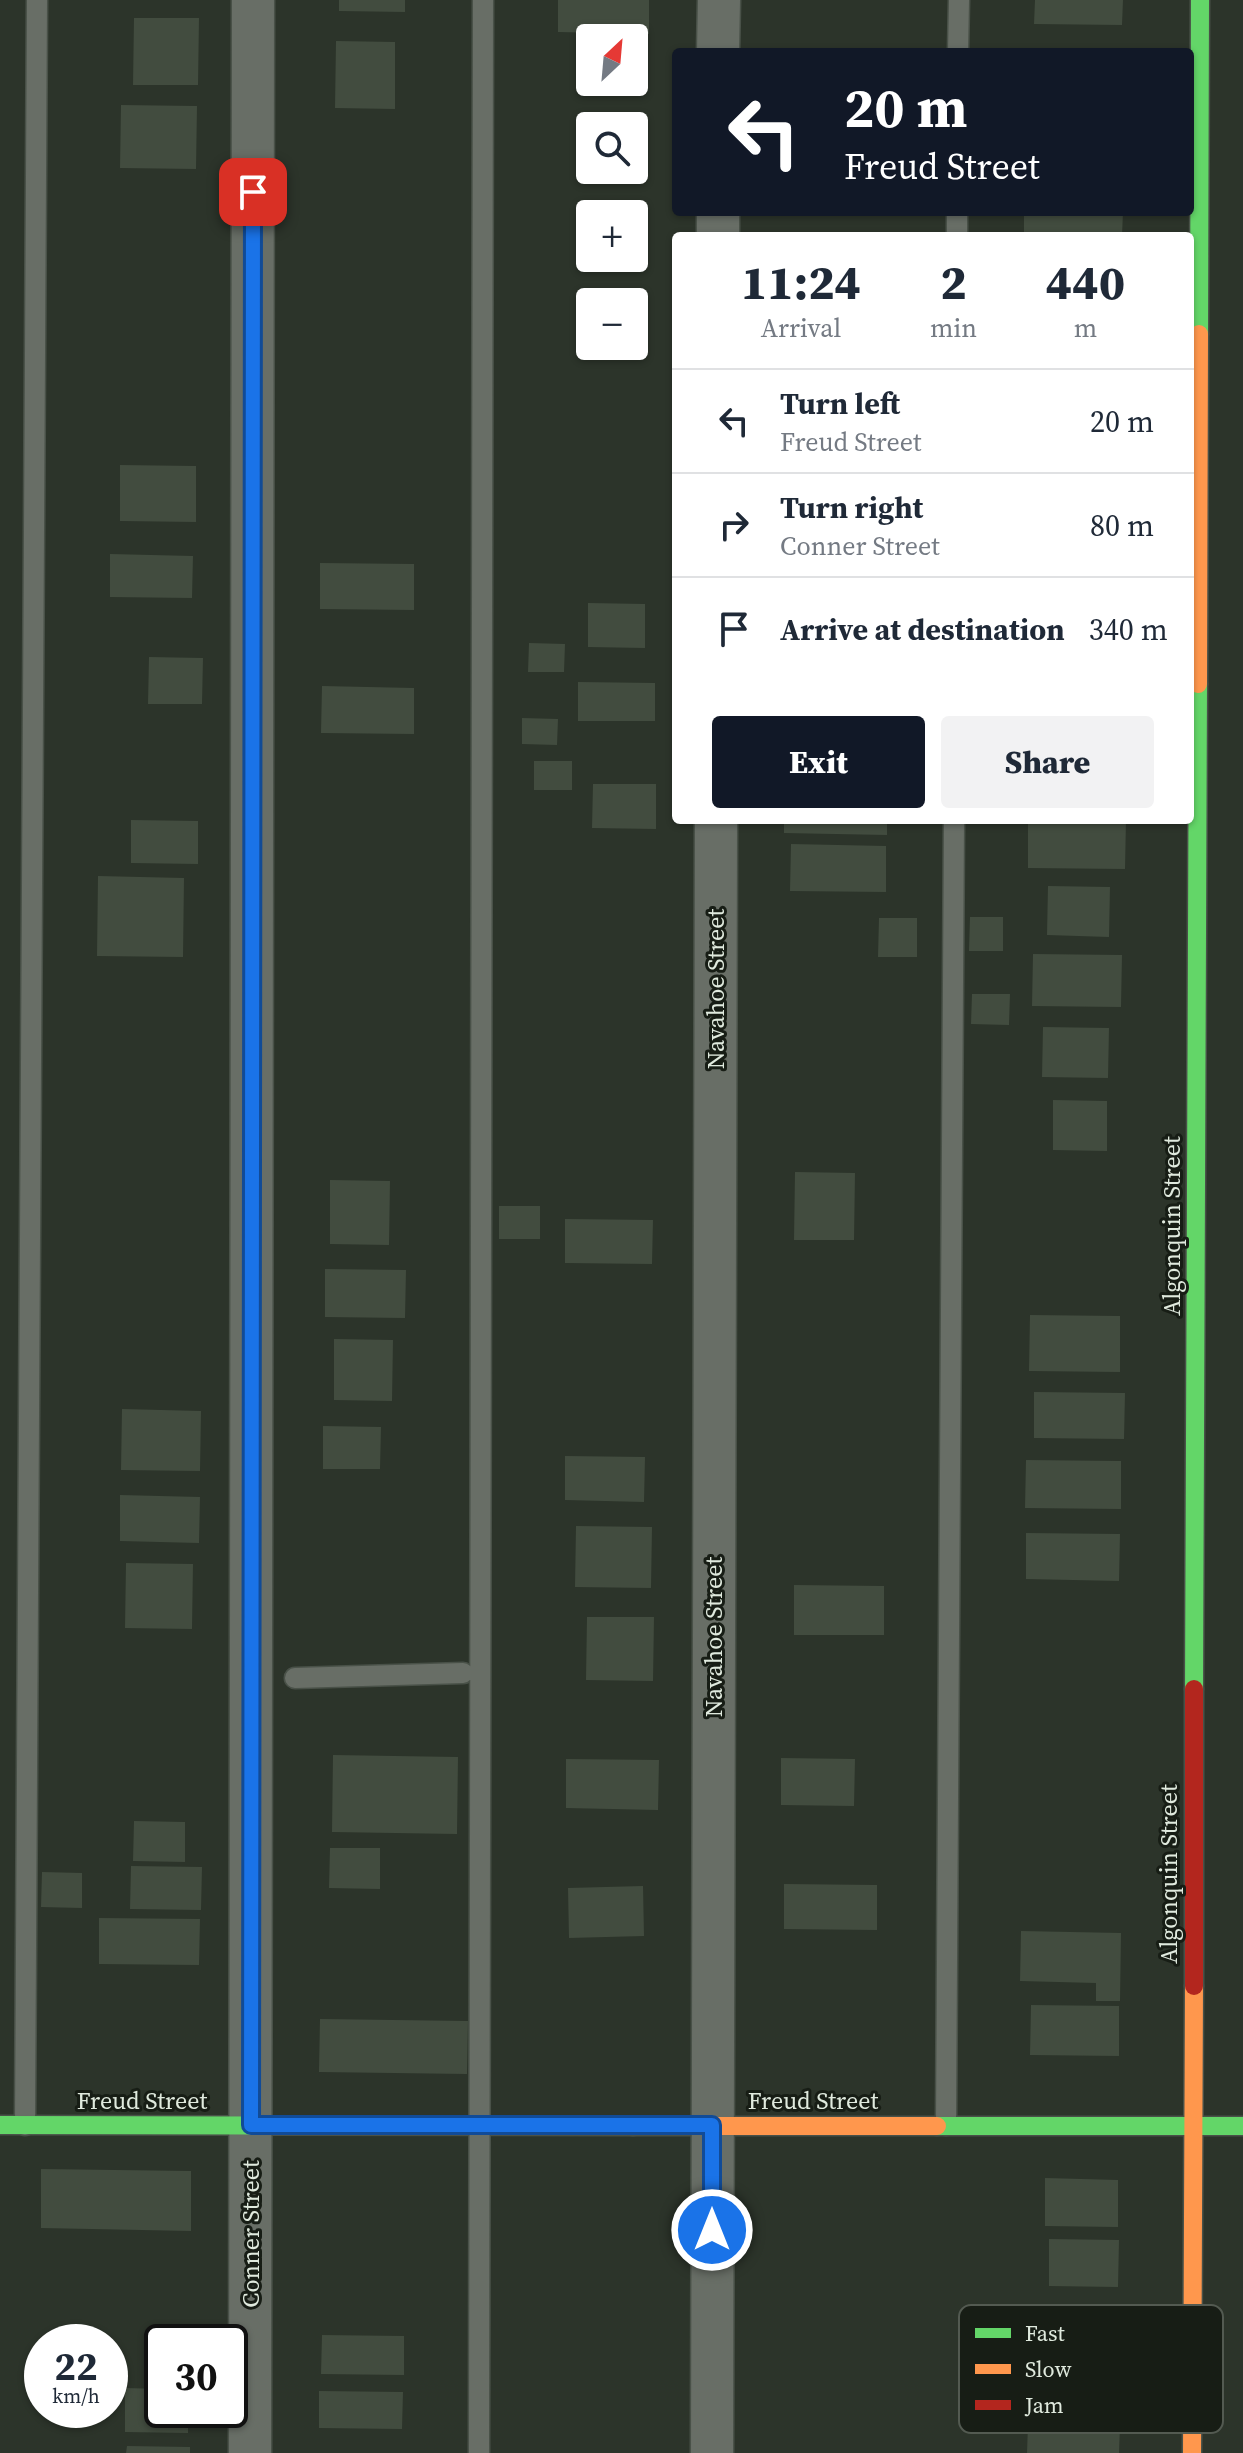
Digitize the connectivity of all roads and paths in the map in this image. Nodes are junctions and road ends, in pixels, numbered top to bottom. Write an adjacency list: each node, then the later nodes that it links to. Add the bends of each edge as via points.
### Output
1 (37, 0): 14 (lane)
2 (253, 0): 15 (street, Conner Street)
3 (483, 0): 16 (lane)
4 (719, 0): 7 (street)
5 (959, 0): 8 (lane)
6 (1200, 0): 19 (street, Algonquin Street)
7 (718, 48)
8 (958, 48)
9 (716, 824): 17 (street, Navahoe Street)
10 (954, 824): 18 (lane)
11 (463, 1673): 12 (lane)
12 (295, 1678)
13 (0, 2125): 14 (street, Freud Street)
14 (25, 2125): 15 (street, Freud Street)
15 (251, 2125): 16 (street, Freud Street); 23 (street, Conner Street)
16 (479, 2125): 17 (street, Freud Street); 24 (lane)
17 (712, 2125): 18 (street, Freud Street); 25 (street, Navahoe Street)
18 (946, 2125): 19 (street, Freud Street)
19 (1193, 2125): 20 (street, Freud Street); 21 (street, Algonquin Street)
20 (1243, 2126)
21 (1192, 2305)
22 (1192, 2433): 26 (street, Algonquin Street)
23 (250, 2453)
24 (479, 2453)
25 (712, 2453)
26 (1192, 2453)

